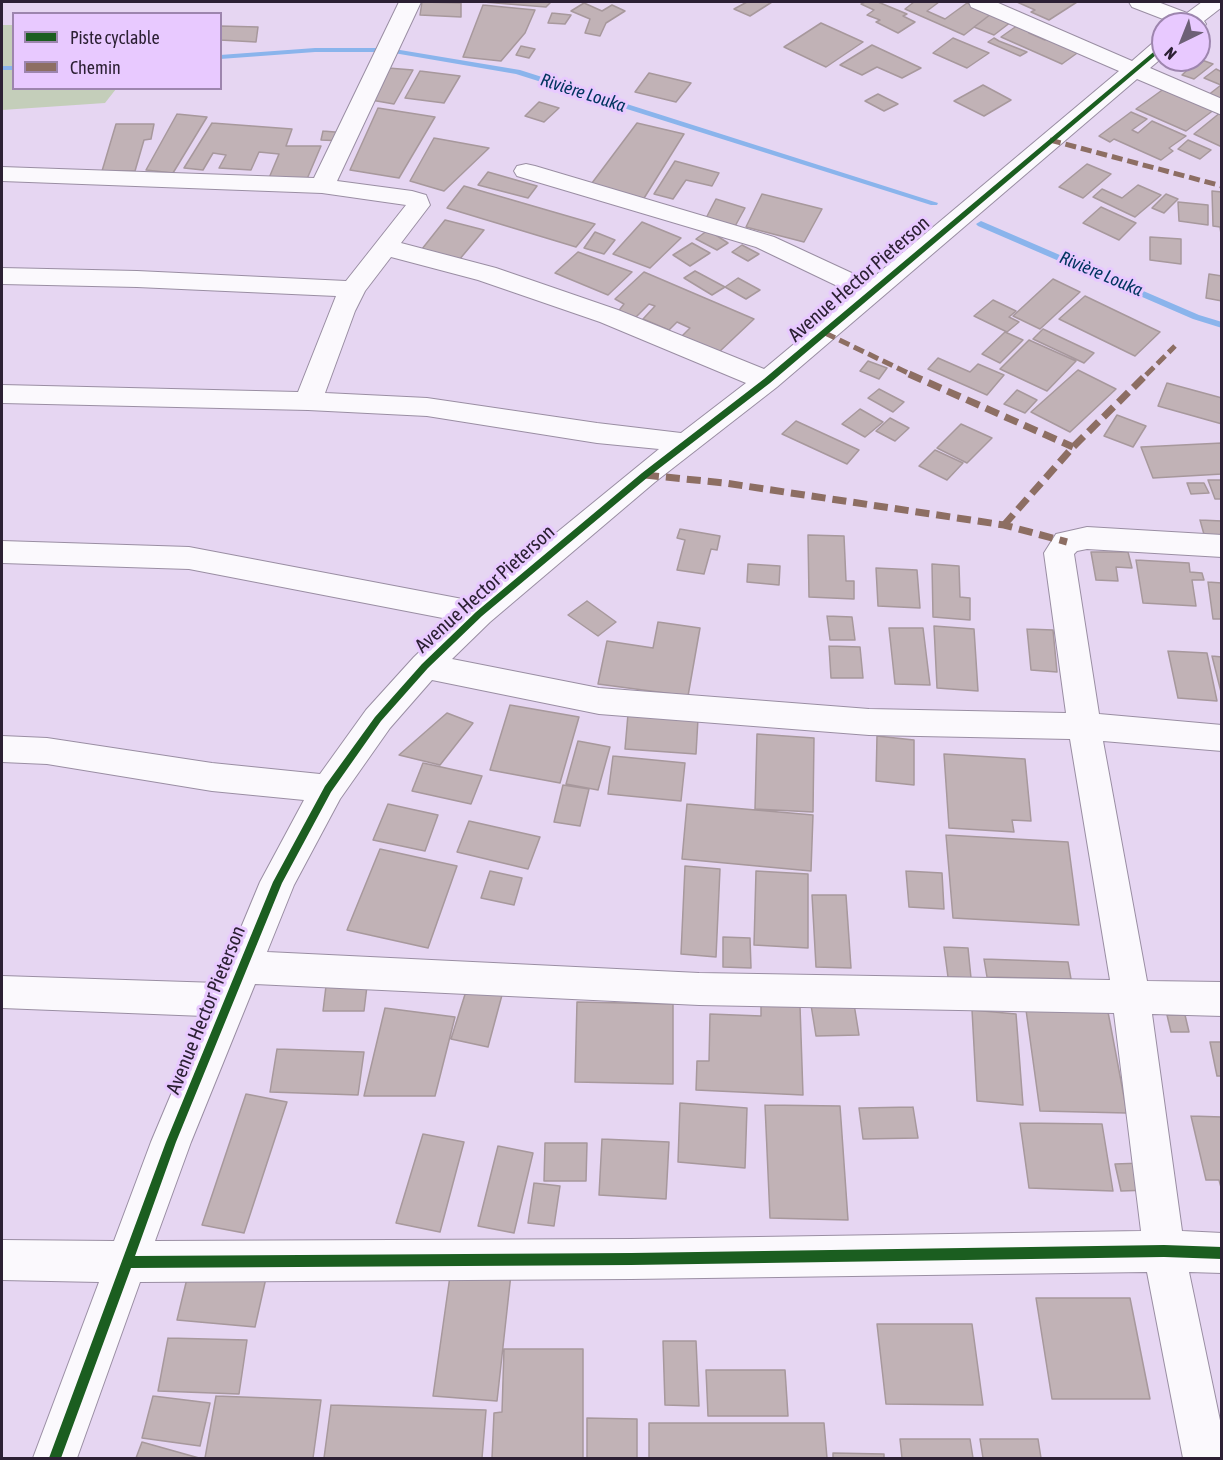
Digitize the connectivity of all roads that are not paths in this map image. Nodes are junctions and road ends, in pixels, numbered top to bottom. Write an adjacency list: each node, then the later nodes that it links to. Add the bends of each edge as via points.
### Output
1 (410, 2): 10 (street)
2 (979, 2): 6 (street)
3 (1140, 2): 4 (street)
4 (1164, 12)
5 (1151, 56): 6 (street, Avenue Hector Pieterson)
6 (1135, 70): 7 (street); 14 (street, Avenue Hector Pieterson)
7 (1221, 108)
8 (526, 171): 14 (street, via 765,242)
9 (2, 174): 10 (street)
10 (322, 186): 11 (street, via 417,200 418,206)
11 (385, 246): 13 (street); 15 (street, via 486,274 609,316)
12 (2, 276): 13 (street)
13 (353, 289): 17 (street)
14 (872, 292): 15 (street, Avenue Hector Pieterson)
15 (767, 381): 18 (street, Avenue Hector Pieterson)
16 (2, 394): 17 (street)
17 (308, 401): 18 (street, via 427,407)
18 (688, 443): 21 (street, Avenue Hector Pieterson)
19 (1221, 546): 23 (street, via 1087,538 1067,542 1063,547 1059,553)
20 (2, 552): 21 (street, via 189,558)
21 (479, 614): 22 (street, Avenue Hector Pieterson)
22 (425, 666): 23 (street, via 599,701 869,722); 26 (street, Avenue Hector Pieterson, via 378,719)
23 (1084, 726): 24 (street); 29 (street)
24 (1221, 738)
25 (2, 749): 26 (street, via 47,751 212,777)
26 (328, 789): 27 (street, Avenue Hector Pieterson, via 278,882)
27 (237, 983): 28 (street); 29 (street); 34 (street, Avenue Hector Pieterson, via 171,1142)
28 (2, 992)
29 (1131, 997): 30 (street); 31 (street)
30 (1221, 999)
31 (1164, 1251): 32 (street); 34 (street); 36 (street)
32 (1221, 1253)
33 (2, 1260): 34 (street)
34 (128, 1262): 35 (street, Avenue Hector Pieterson)
35 (55, 1458)
36 (1205, 1458)

